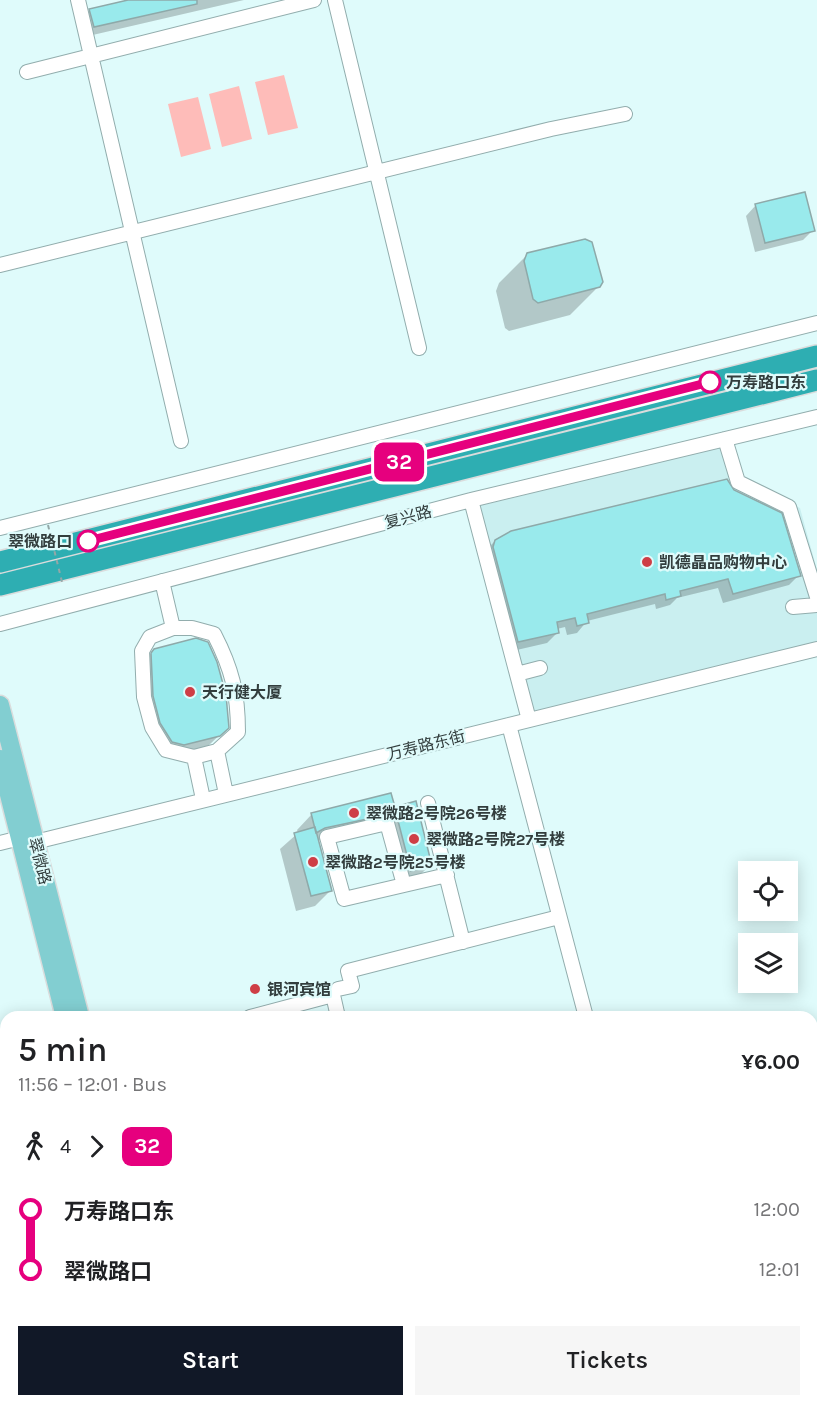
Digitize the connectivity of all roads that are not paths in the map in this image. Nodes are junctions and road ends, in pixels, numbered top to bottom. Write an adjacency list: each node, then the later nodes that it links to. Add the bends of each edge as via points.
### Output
1 (78, 0): 4 (street)
2 (314, 0): 4 (street)
3 (335, 0): 7 (street)
4 (91, 56): 5 (street); 8 (street)
5 (27, 72)
6 (625, 114): 7 (street)
7 (377, 172): 8 (street); 11 (street)
8 (132, 233): 9 (street); 16 (street)
9 (0, 265)
10 (817, 323): 18 (street)
11 (419, 348)
12 (817, 356): 19 (highway)
13 (817, 380): 21 (highway, 复兴路)
14 (817, 417): 15 (street, 复兴路)
15 (725, 439): 17 (street, 复兴路); 22 (street, via 738,482 789,507)
16 (181, 441)
17 (471, 500): 20 (street, 复兴路); 29 (street)
18 (0, 528)
19 (0, 562)
20 (162, 581): 25 (street, 复兴路); 26 (street)
21 (0, 585)
22 (817, 597)
23 (817, 605): 24 (street)
24 (793, 607)
25 (0, 624)
26 (173, 628): 33 (street, via 214,634 227,659 238,696 238,732); 34 (street, via 150,637 142,651 144,697 152,727 166,750)
27 (817, 649): 31 (street, 万寿路东街)
28 (540, 668): 29 (street)
29 (517, 674): 31 (street)
30 (0, 705): 39 (main road, 翠微路)
31 (529, 720): 32 (street, 万寿路东街)
32 (509, 725): 36 (street, 万寿路东街); 43 (street)
33 (217, 751): 34 (street); 36 (street)
34 (194, 757): 37 (street)
35 (0, 759): 39 (main road, 翠微路)
36 (226, 794): 37 (street, 万寿路东街)
37 (203, 799): 39 (street, 万寿路东街)
38 (428, 803): 41 (street)
39 (28, 840): 40 (street, 万寿路东街); 46 (main road, 翠微路); 47 (main road, 翠微路)
40 (0, 843)
41 (447, 875): 42 (street); 44 (street)
42 (404, 885): 42 (street, via 344,899 327,837 387,822)
43 (560, 917): 44 (street); 50 (street)
44 (464, 942): 45 (street, via 348,971 352,986)
45 (338, 989)
46 (64, 1011)
47 (78, 1011)
48 (273, 1011): 49 (street, via 333,995)
49 (337, 1011)
50 (584, 1011)

